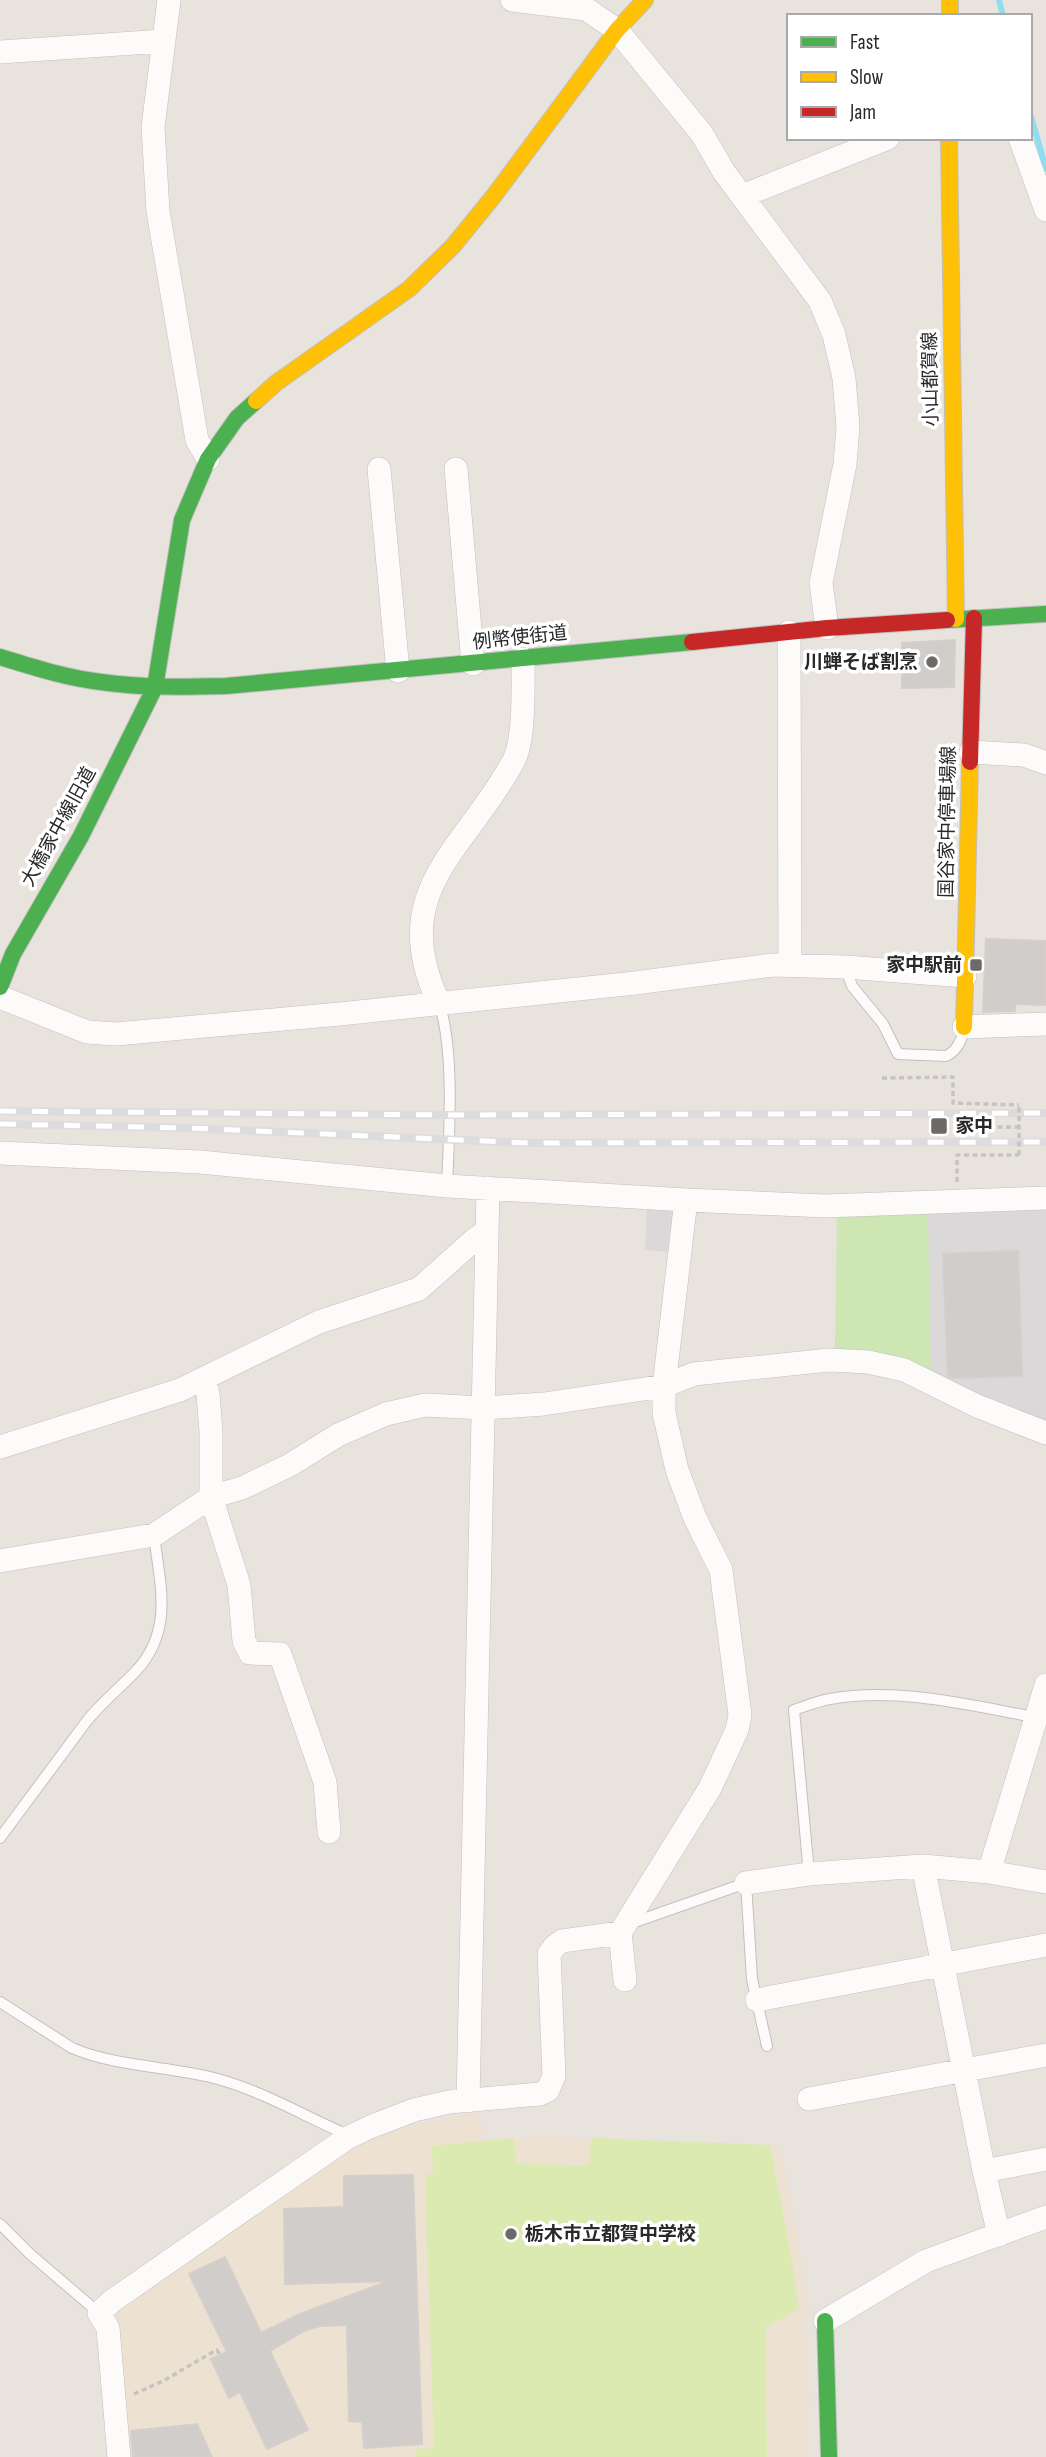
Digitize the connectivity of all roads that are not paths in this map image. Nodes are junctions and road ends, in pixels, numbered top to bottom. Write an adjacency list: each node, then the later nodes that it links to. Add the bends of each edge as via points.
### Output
1 (169, 0): 5 (street)
2 (512, 0): 4 (street, via 586,9)
3 (645, 0): 4 (main road, 大橋家中線旧道)
4 (617, 30): 10 (street, via 702,134); 12 (main road, 大橋家中線旧道, via 453,246 409,289 276,383 237,418)
5 (164, 41): 6 (street); 12 (street, via 153,127 158,211 197,440)
6 (0, 52)
7 (883, 140): 10 (street)
8 (949, 140): 17 (main road, 小山都賀線)
9 (1021, 140): 11 (street)
10 (742, 196): 18 (street, via 820,301 844,378 845,464 821,583)
11 (1046, 210)
12 (208, 459): 24 (main road, 大橋家中線旧道, via 182,520)
13 (379, 469): 23 (street)
14 (456, 469): 22 (street)
15 (1045, 610): 16 (main road, 例幣使街道)
16 (974, 618): 17 (main road, 例幣使街道); 25 (main road, 国谷家中停車場線)
17 (956, 619): 18 (main road, 例幣使街道)
18 (827, 628): 19 (main road, 例幣使街道)
19 (789, 632): 21 (main road, 例幣使街道); 27 (street)
20 (0, 657): 24 (main road, 例幣使街道, via 88,680)
21 (523, 659): 22 (main road, 例幣使街道); 32 (street, via 523,709 516,757 431,883 423,908 420,932 428,979)
22 (473, 664): 23 (main road, 例幣使街道)
23 (398, 671): 24 (main road, 例幣使街道, via 273,683)
24 (155, 687): 30 (main road, 大橋家中線旧道, via 81,836 13,954)
25 (971, 752): 26 (street, via 1024,755); 29 (main road, 国谷家中停車場線)
26 (1046, 763)
27 (790, 965): 28 (street); 32 (street)
28 (845, 967): 29 (street); 34 (lane, via 852,986 883,1024 898,1054 951,1054)
29 (965, 976): 34 (main road, 国谷家中停車場線)
30 (0, 987)
31 (0, 997): 32 (street, via 100,1034)
32 (439, 1003): 36 (lane, via 447,1049)
33 (1046, 1024): 34 (street)
34 (964, 1027)
35 (0, 1153): 36 (street, via 200,1162)
36 (447, 1186): 37 (street)
37 (488, 1188): 39 (street); 40 (street)
38 (1046, 1198): 39 (street, via 825,1206)
39 (686, 1200): 42 (street)
40 (487, 1231): 41 (street, via 419,1289 319,1322); 43 (street)
41 (204, 1379): 45 (street); 46 (street, via 211,1432)
42 (664, 1386): 43 (street); 44 (street, via 694,1374 750,1367 830,1360 868,1362 904,1370); 58 (street, via 664,1413 677,1470 721,1570 740,1715 710,1788)
43 (484, 1408): 46 (street, via 425,1405 386,1414 338,1435 254,1483); 68 (street)
44 (1046, 1433)
45 (0, 1447)
46 (211, 1497): 47 (street); 51 (street, via 239,1585 244,1641 250,1653 280,1654 325,1782)
47 (154, 1535): 48 (street); 52 (lane, via 162,1604 151,1652 101,1703)
48 (0, 1561)
49 (1046, 1685): 50 (street)
50 (1034, 1717): 54 (street); 55 (lane, via 885,1695 830,1699 794,1710)
51 (329, 1832)
52 (0, 1838)
53 (923, 1866): 54 (street); 55 (street); 60 (street)
54 (989, 1872): 56 (street)
55 (809, 1874): 57 (street)
56 (1046, 1882)
57 (746, 1883): 58 (lane); 62 (lane)
58 (623, 1929): 61 (street); 68 (street, via 562,1941 549,1954 554,2076 548,2090)
59 (1046, 1945): 60 (street)
60 (942, 1964): 62 (street); 66 (street)
61 (625, 1980)
62 (757, 2000): 64 (lane)
63 (0, 2002): 69 (lane, via 83,2053 101,2060 217,2078)
64 (767, 2046)
65 (1046, 2055): 66 (street)
66 (964, 2072): 67 (street); 71 (street)
67 (809, 2099)
68 (468, 2101): 69 (street, via 414,2110)
69 (347, 2138): 75 (street)
70 (1046, 2159): 71 (street)
71 (984, 2171): 74 (street)
72 (1046, 2217): 74 (street)
73 (0, 2224): 75 (lane)
74 (999, 2235): 76 (street, via 926,2261)
75 (99, 2313): 77 (street, via 108,2328)
76 (825, 2321): 78 (main road)
77 (119, 2457)
78 (829, 2457)

